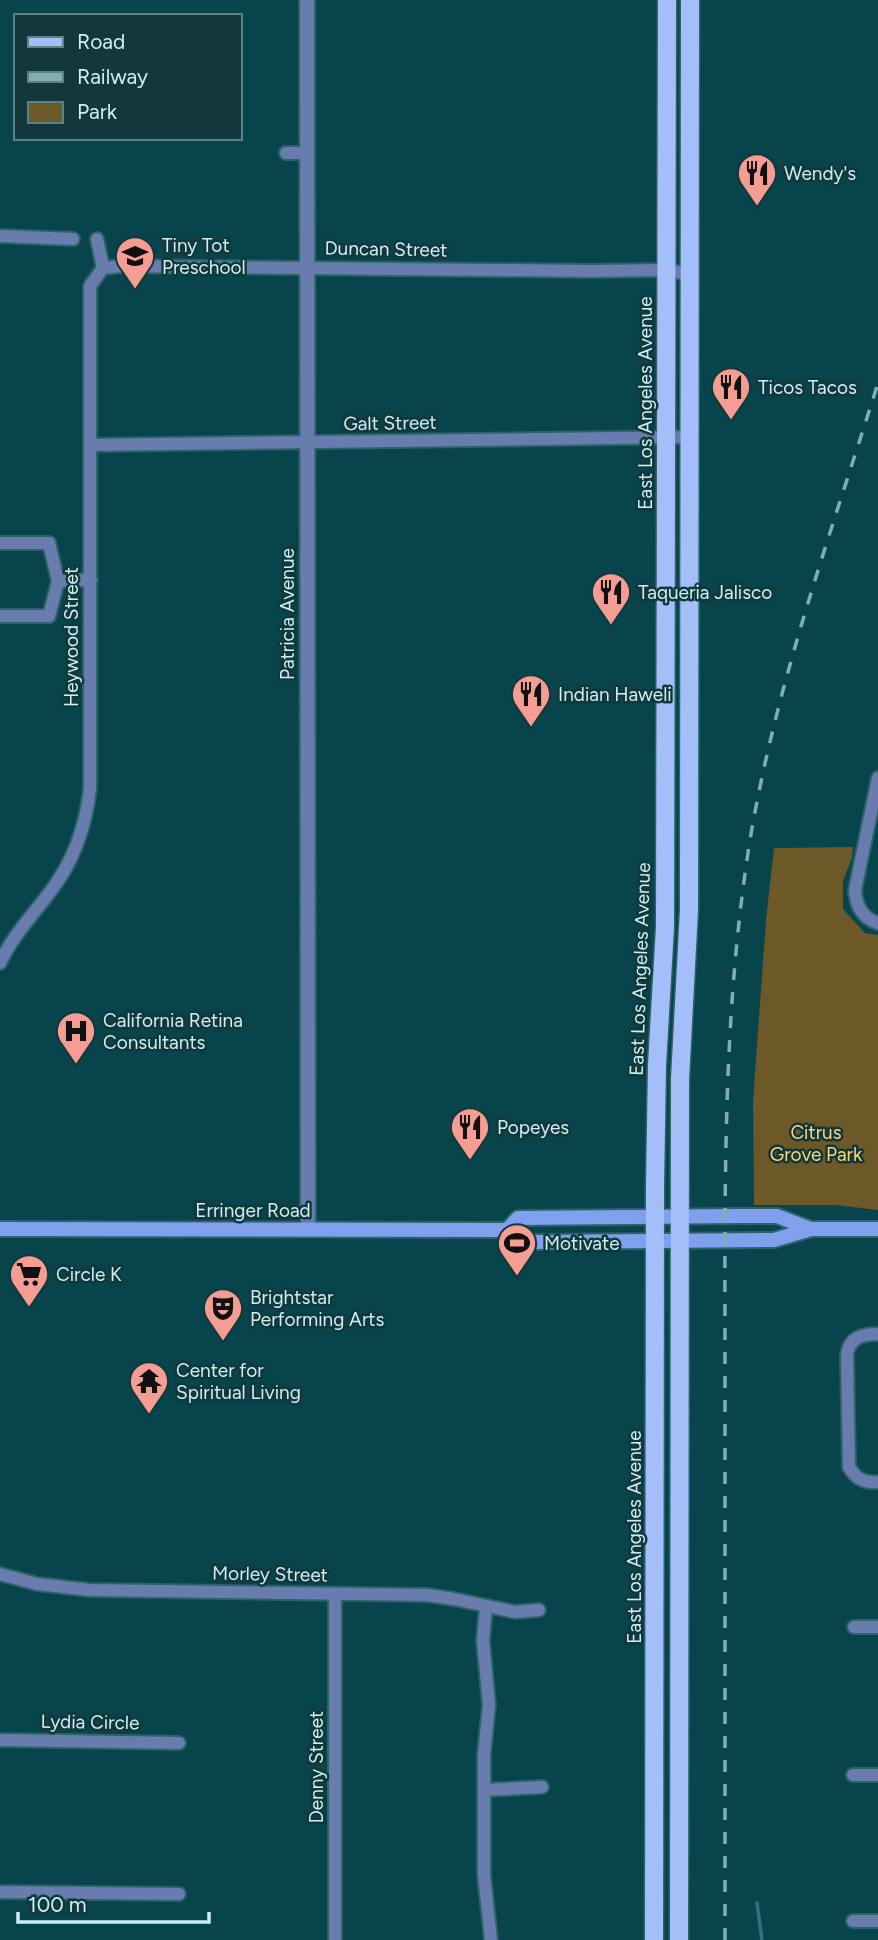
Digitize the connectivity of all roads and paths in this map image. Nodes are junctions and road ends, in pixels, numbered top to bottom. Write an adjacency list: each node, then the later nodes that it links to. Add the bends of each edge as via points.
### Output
1 (307, 0): 5 (street, Patricia Avenue)
2 (667, 0): 11 (main road, East Los Angeles Avenue)
3 (690, 0): 12 (main road)
4 (286, 153): 5 (street)
5 (308, 153): 10 (street, Patricia Avenue)
6 (0, 236): 7 (street)
7 (73, 239)
8 (97, 239): 9 (street)
9 (103, 268): 10 (street, Duncan Street); 16 (street, Heywood Street, via 90,286)
10 (308, 268): 11 (street, Duncan Street); 15 (street, Patricia Avenue)
11 (666, 270): 12 (street, Duncan Street); 14 (main road, East Los Angeles Avenue)
12 (689, 274): 13 (main road)
13 (691, 437): 14 (street, Galt Street); 25 (main road, via 689,910)
14 (666, 438): 15 (street, Galt Street); 24 (main road, East Los Angeles Avenue, via 666,916 657,1065)
15 (306, 443): 16 (street, Galt Street); 27 (street, Patricia Avenue)
16 (91, 445): 18 (street, Heywood Street)
17 (0, 543): 19 (street, via 49,543)
18 (91, 580): 19 (street); 23 (street, Heywood Street, via 88,815 67,866 13,937)
19 (58, 581): 20 (street, via 49,616)
20 (0, 616)
21 (878, 778): 22 (street, via 855,890 862,914)
22 (878, 923)
23 (0, 963)
24 (655, 1217): 25 (main road, Erringer Road); 30 (main road, Erringer Road, via 517,1218); 31 (main road, East Los Angeles Avenue)
25 (679, 1217): 28 (main road, Erringer Road, via 776,1216); 32 (main road)
26 (0, 1229): 27 (main road, Erringer Road)
27 (308, 1229): 30 (main road, Erringer Road)
28 (811, 1229): 29 (main road, Erringer Road); 32 (main road, Erringer Road, via 774,1240)
29 (878, 1229)
30 (507, 1230): 31 (main road, Erringer Road, via 518,1242)
31 (655, 1241): 32 (main road, Erringer Road); 53 (main road, East Los Angeles Avenue)
32 (679, 1241): 54 (main road)
33 (878, 1334): 34 (street, via 860,1335 848,1354 849,1467 861,1480)
34 (878, 1482)
35 (0, 1574): 36 (street, Morley Street, via 90,1590)
36 (335, 1595): 37 (street, Morley Street, via 427,1595); 51 (street, Denny Street)
37 (486, 1606): 38 (street, Morley Street, via 515,1612); 46 (street, via 483,1641 489,1705)
38 (539, 1610)
39 (854, 1627): 40 (street)
40 (878, 1627)
41 (0, 1740): 42 (street, Lydia Circle)
42 (179, 1743)
43 (853, 1775): 44 (street)
44 (878, 1775)
45 (542, 1787): 46 (street)
46 (484, 1790): 52 (street, via 484,1875)
47 (0, 1892): 48 (street)
48 (179, 1894)
49 (853, 1921): 50 (street)
50 (878, 1921)
51 (335, 1940)
52 (491, 1940)
53 (654, 1940)
54 (679, 1940)

